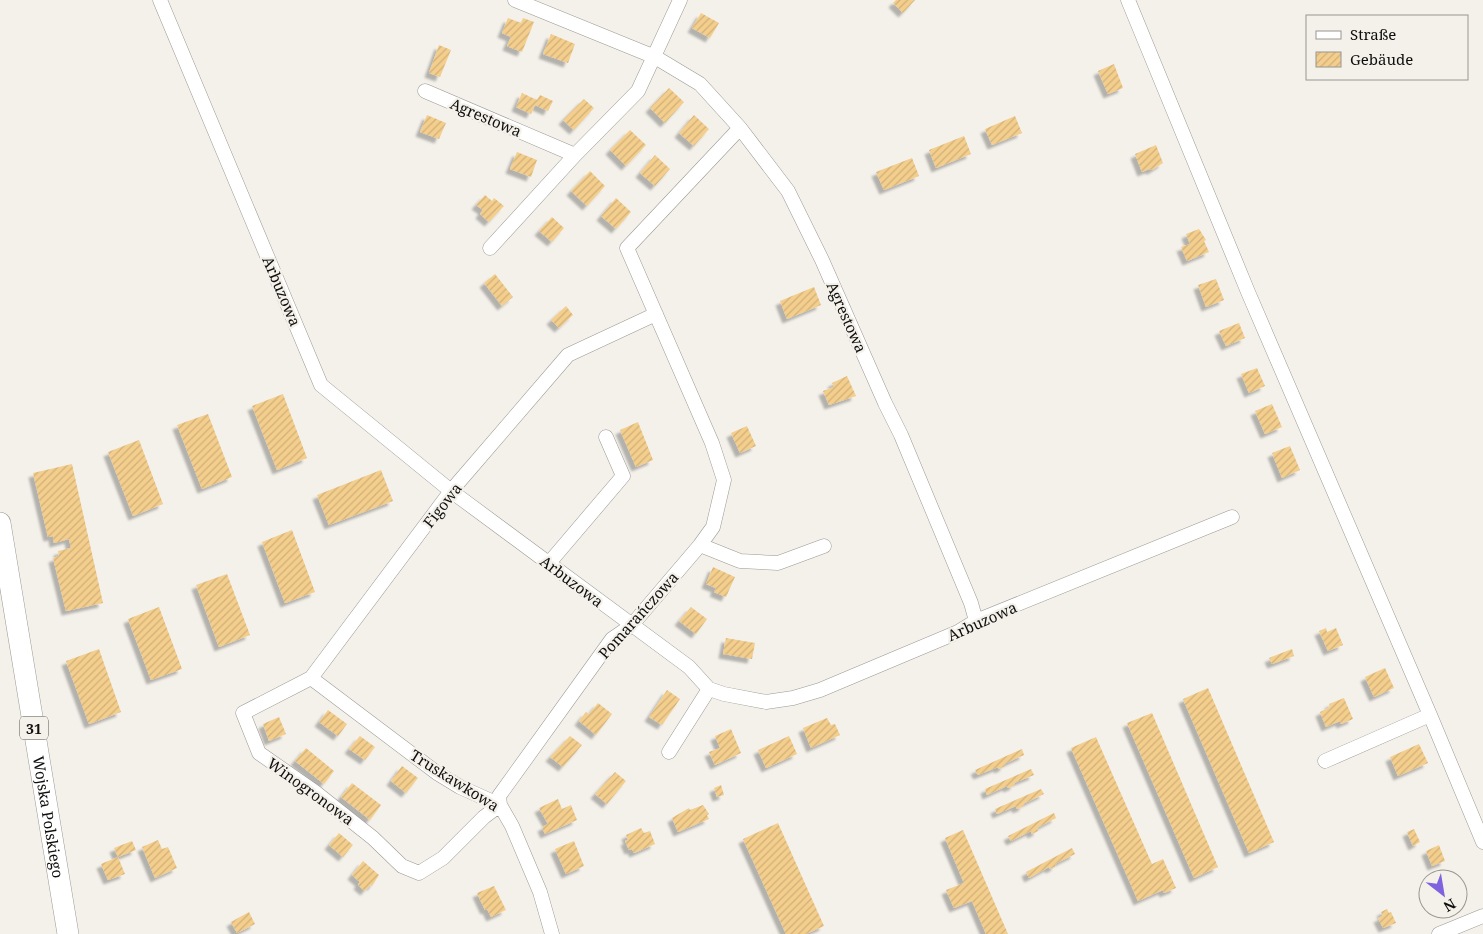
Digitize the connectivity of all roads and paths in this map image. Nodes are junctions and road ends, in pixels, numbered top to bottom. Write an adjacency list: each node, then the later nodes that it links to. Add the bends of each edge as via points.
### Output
1 (160, 0): 12 (street, Arbuzowa, via 321,385)
2 (515, 0): 5 (street, Agrestowa)
3 (680, 0): 5 (street)
4 (1128, 0): 23 (street, via 1244,283)
5 (655, 57): 7 (street, Agrestowa, via 700,84); 8 (street, via 638,91)
6 (425, 91): 8 (street, Agrestowa)
7 (740, 128): 10 (street, Pomarańczowa, via 628,248); 18 (street, Agrestowa, via 788,191 822,260 901,435)
8 (575, 155): 9 (street)
9 (490, 248)
10 (656, 314): 12 (street, Figowa, via 568,355); 15 (street, Pomarańczowa, via 712,444 724,480 713,527)
11 (606, 437): 17 (street, via 623,476)
12 (451, 491): 17 (street, Arbuzowa); 20 (street, Figowa)
13 (1232, 517): 18 (street, Arbuzowa)
14 (0, 523): 29 (main road, Wojska Polskiego / 31)
15 (700, 545): 16 (street, via 740,561 778,563); 19 (street, Pomarańczowa)
16 (824, 546)
17 (548, 563): 19 (street, Arbuzowa)
18 (976, 621): 21 (street, Arbuzowa, via 949,636 820,690 793,698 766,702)
19 (631, 626): 21 (street, Arbuzowa, via 689,667); 26 (street, Pomarańczowa, via 612,639 499,796)
20 (311, 678): 22 (street, Figowa); 26 (street, Truskawkowa, via 438,773)
21 (709, 688): 24 (street)
22 (244, 713): 26 (street, Winogronowa, via 259,754 315,792 373,838 402,866 419,873 443,858)
23 (1430, 715): 25 (street); 27 (street)
24 (669, 752)
25 (1325, 761)
26 (500, 805): 30 (street, Truskawkowa, via 540,892)
27 (1483, 842)
28 (1483, 916): 31 (street)
29 (68, 934)
30 (552, 934)
31 (1440, 934)

